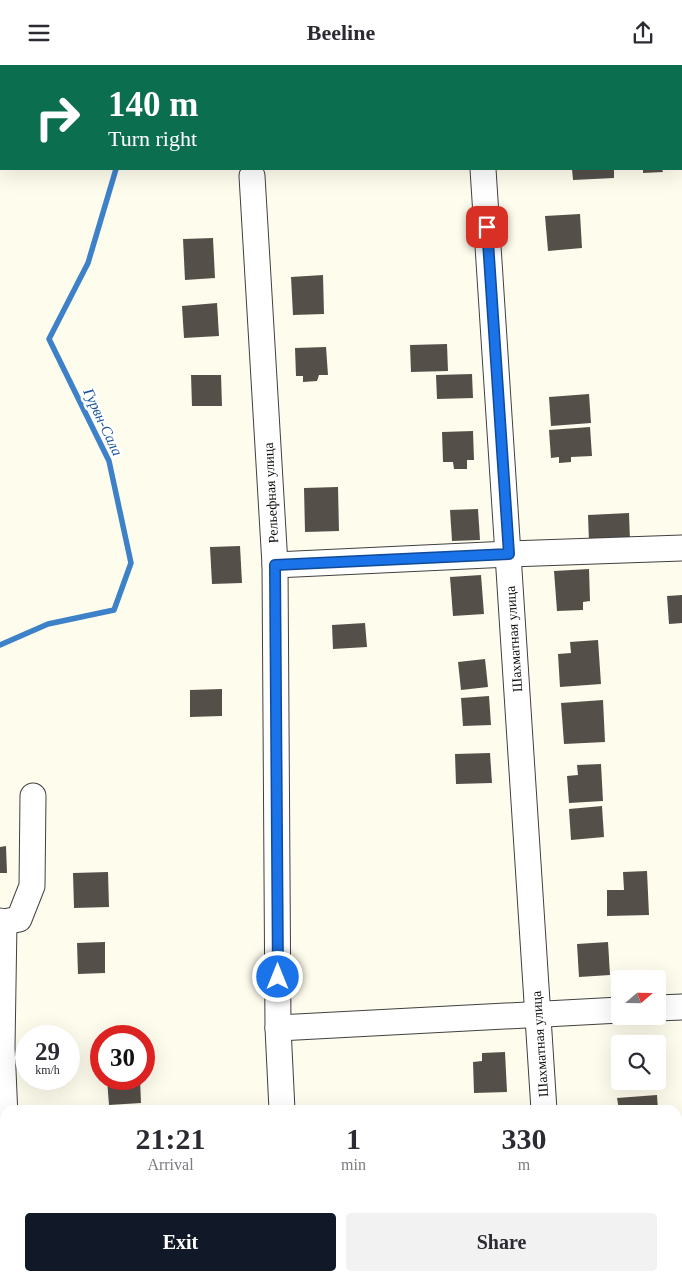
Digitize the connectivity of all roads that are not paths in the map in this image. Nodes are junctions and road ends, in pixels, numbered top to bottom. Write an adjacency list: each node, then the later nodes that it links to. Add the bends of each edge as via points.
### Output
1 (483, 170): 4 (street, Шахматная улица)
2 (252, 176): 5 (street, Рельефная улица)
3 (682, 548): 4 (street)
4 (509, 554): 5 (street); 11 (street, Шахматная улица)
5 (275, 565): 12 (street, Рельефная улица)
6 (33, 796): 7 (street, via 32,887 18,919)
7 (2, 921): 13 (street)
8 (682, 1007): 9 (street)
9 (666, 1008)
10 (611, 1011): 11 (street)
11 (538, 1015): 12 (street); 15 (street, Шахматная улица)
12 (278, 1028): 14 (street, Рельефная улица)
13 (4, 1105)
14 (282, 1105)
15 (544, 1105)

